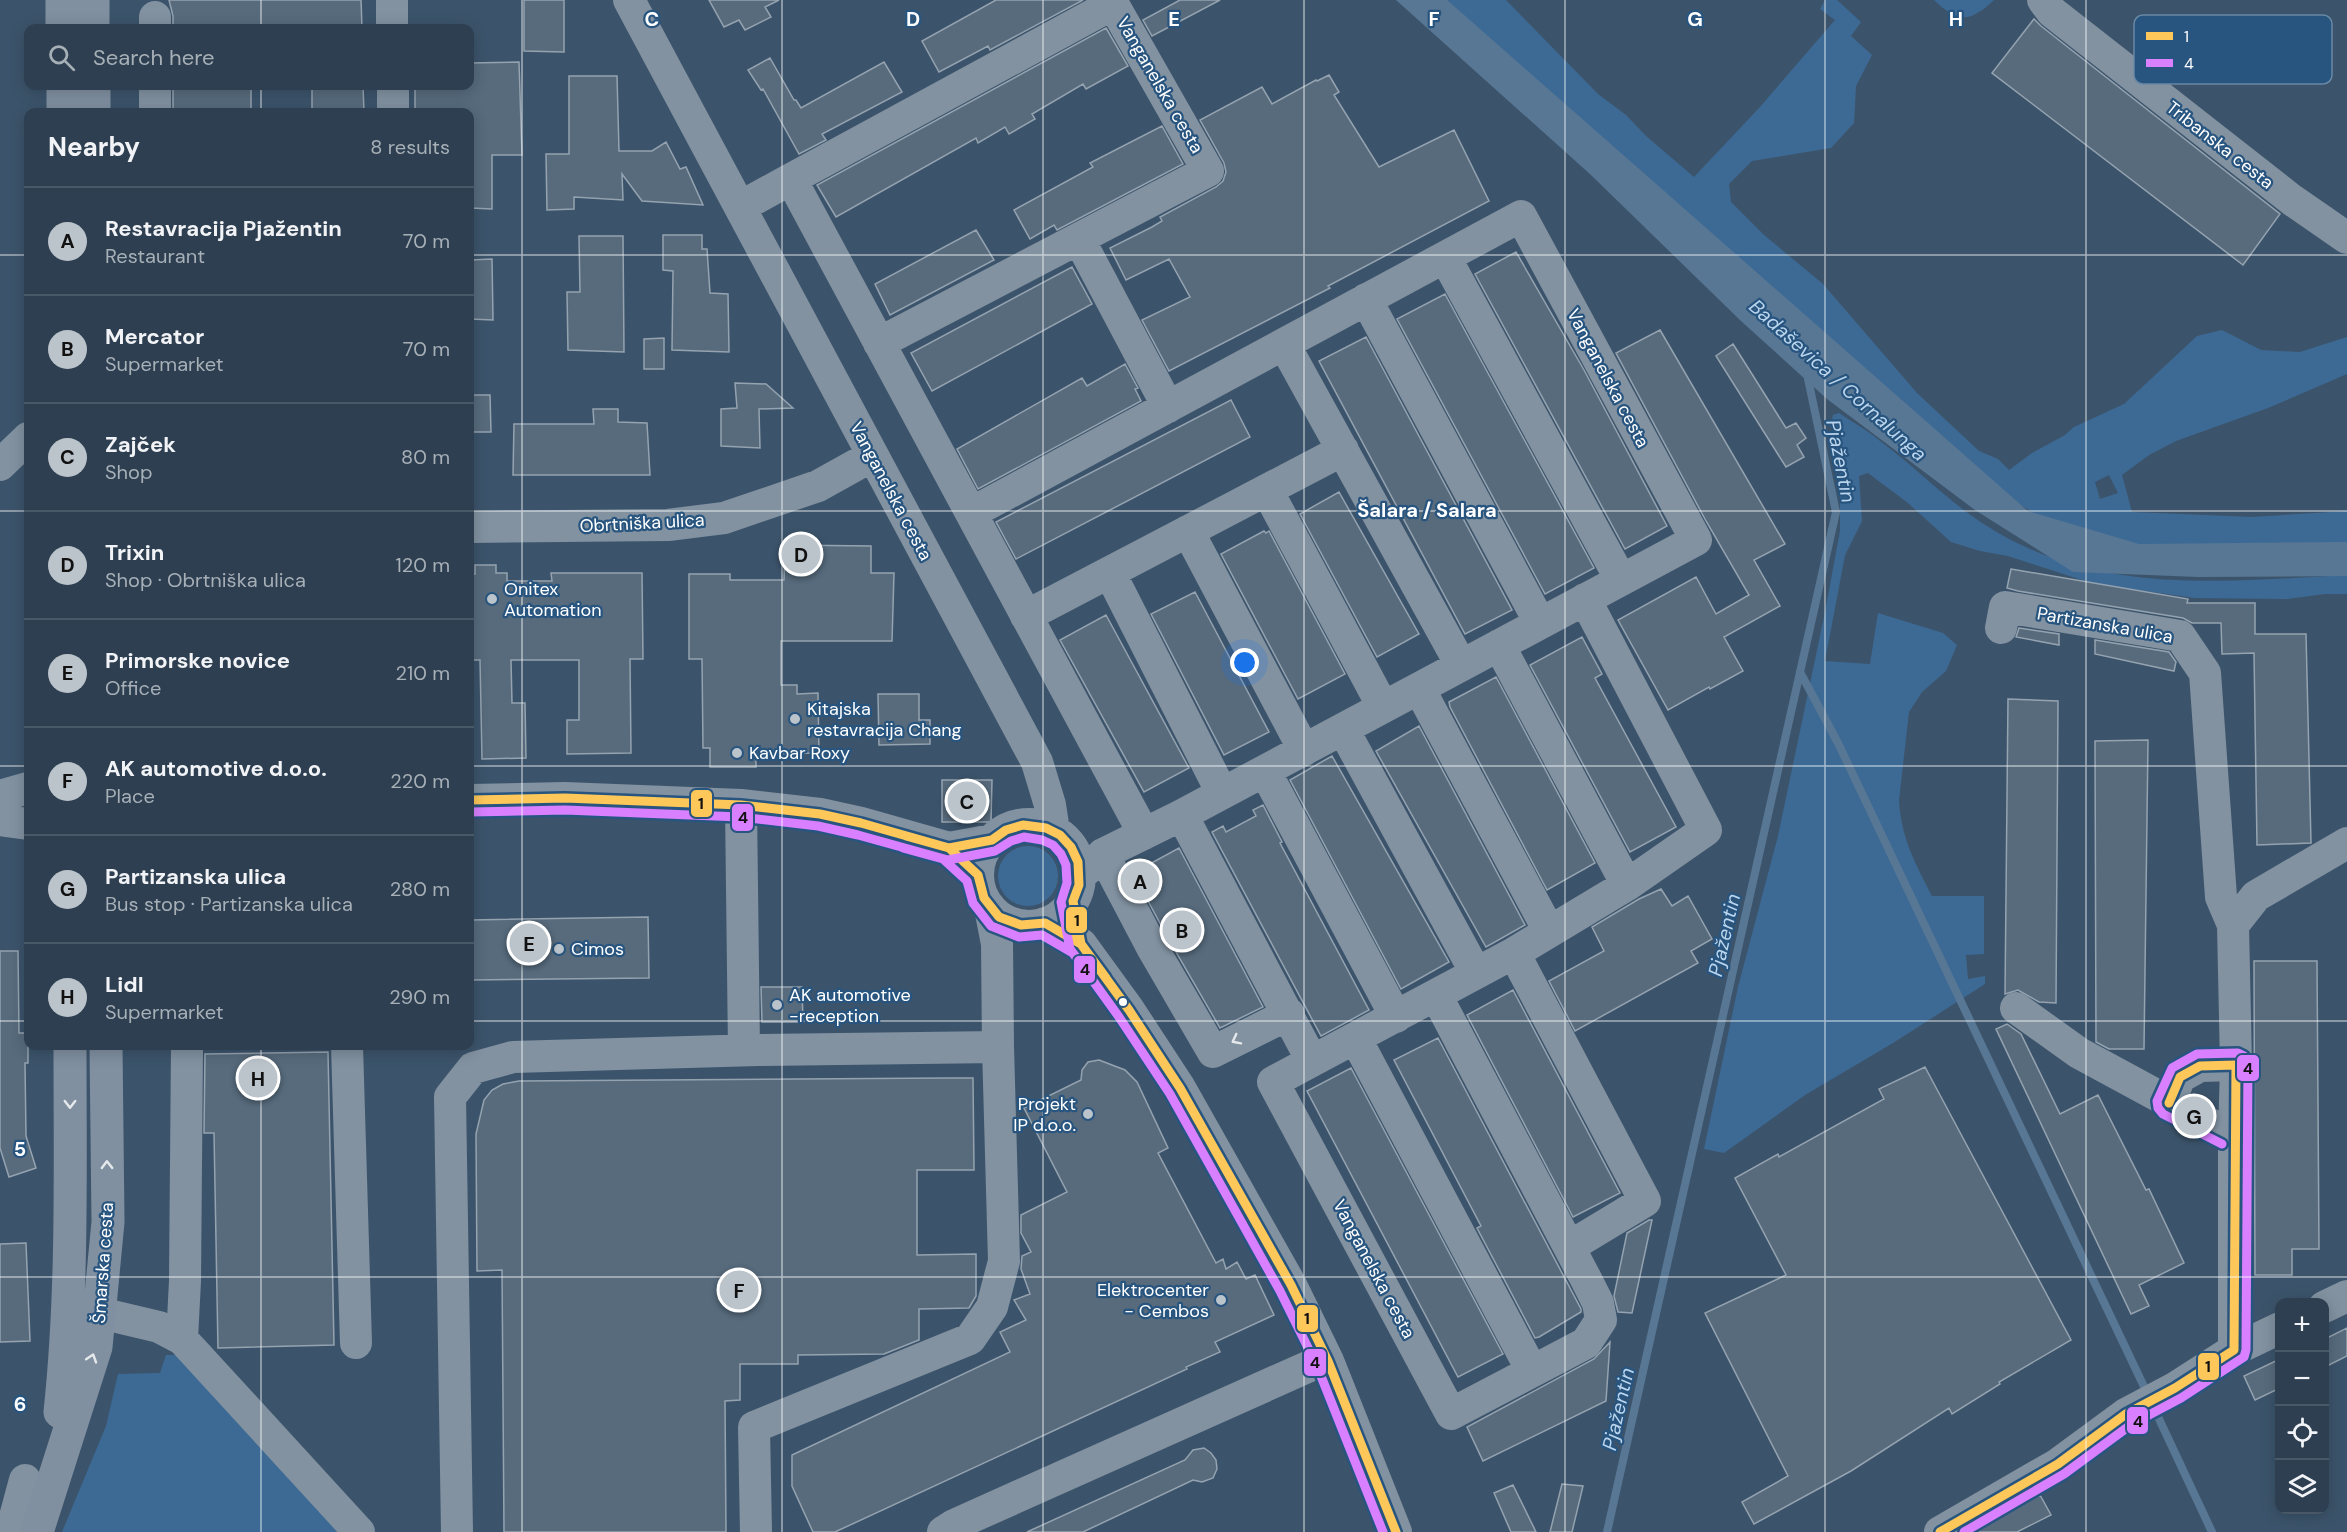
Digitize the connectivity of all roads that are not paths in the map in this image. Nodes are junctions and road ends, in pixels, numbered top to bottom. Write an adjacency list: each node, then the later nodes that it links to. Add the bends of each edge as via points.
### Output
1 (62, 0): 6 (main road)
2 (93, 0): 7 (main road)
3 (392, 0): 8 (street)
4 (629, 0): 20 (street, Vanganelska cesta)
5 (2043, 0): 9 (street, Tribanska cesta, via 2052,12)
6 (63, 24)
7 (93, 24)
8 (392, 24)
9 (2134, 77)
10 (2143, 84): 21 (street, Tribanska cesta, via 2292,201)
11 (63, 90): 15 (main road)
12 (94, 90): 16 (main road)
13 (155, 90): 17 (street)
14 (393, 90): 18 (street)
15 (63, 108)
16 (94, 108)
17 (155, 108)
18 (393, 108)
19 (791, 179): 20 (street, Vanganelska cesta); 22 (street, Vanganelska cesta, via 1113,4 1208,171); 25 (street)
20 (740, 207): 30 (street, Vanganelska cesta)
21 (2347, 238)
22 (1079, 239): 25 (street, Vanganelska cesta); 27 (street)
23 (1444, 257): 24 (street, Vanganelska cesta); 37 (street); 37 (street, Vanganelska cesta, via 1521,216 1696,540)
24 (1366, 299): 26 (street, Vanganelska cesta); 40 (street)
25 (879, 343): 33 (street)
26 (1284, 344): 27 (street, Vanganelska cesta); 29 (street)
27 (1168, 406): 33 (street, Vanganelska cesta)
28 (24, 442): 31 (street)
29 (1343, 450): 32 (street); 43 (street)
30 (872, 456): 34 (street, Obrtniška ulica, via 818,486 724,518 668,525); 49 (street, Vanganelska cesta)
31 (0, 465)
32 (1267, 490): 35 (street); 45 (street)
33 (971, 513): 39 (street)
34 (474, 527)
35 (1188, 531): 36 (street); 47 (street)
36 (1110, 573): 39 (street); 51 (street)
37 (1621, 580): 38 (street, Vanganelska cesta)
38 (1585, 599): 40 (street, Vanganelska cesta); 66 (street, Vanganelska cesta, via 1706,830)
39 (1026, 616): 59 (street)
40 (1540, 623): 42 (street, Vanganelska cesta)
41 (2001, 628): 70 (street, Partizanska ulica, via 2005,607 2180,636 2205,673 2221,897)
42 (1499, 645): 43 (street, Vanganelska cesta); 66 (street)
43 (1461, 665): 44 (street, Vanganelska cesta)
44 (1419, 687): 45 (street, Vanganelska cesta); 71 (street)
45 (1383, 707): 46 (street, Vanganelska cesta)
46 (1343, 729): 47 (street, Vanganelska cesta); 75 (street)
47 (1304, 750): 48 (street, Vanganelska cesta)
48 (1265, 771): 51 (street, Vanganelska cesta); 79 (street)
49 (1042, 776): 58 (street); 60 (street, Vanganelska cesta)
50 (24, 789): 52 (street)
51 (1222, 793): 55 (street, Vanganelska cesta)
52 (0, 796)
53 (474, 800): 54 (street, via 565,798)
54 (741, 804): 63 (street, via 820,814); 86 (street)
55 (1182, 815): 59 (street, Vanganelska cesta); 78 (street)
56 (0, 820): 57 (street)
57 (24, 823)
58 (1023, 825): 60 (street, via 1039,826); 61 (street)
59 (1144, 834): 64 (street, Vanganelska cesta)
60 (1062, 839): 64 (street); 67 (street, via 1078,862)
61 (992, 840): 63 (street); 65 (street, via 981,856)
62 (2347, 843): 70 (street, via 2256,896)
63 (949, 848): 65 (street)
64 (1103, 854): 67 (street, Vanganelska cesta); 78 (street, one-way to 64, via 1213,1052)
65 (978, 875): 68 (street, via 979,887)
66 (1627, 885): 71 (street, Vanganelska cesta)
67 (1076, 889): 69 (street, via 1061,914); 73 (street)
68 (990, 908): 69 (street, via 1010,922); 72 (street)
69 (1033, 924): 72 (street); 73 (street)
70 (2233, 925): 88 (street, Partizanska ulica)
71 (1549, 931): 74 (street, Vanganelska cesta)
72 (997, 944): 81 (street)
73 (1081, 944): 99 (street, via 1180,1088 1291,1285)
74 (1514, 953): 75 (street, Vanganelska cesta); 91 (street, via 1645,1201)
75 (1476, 973): 76 (street, Vanganelska cesta)
76 (1436, 995): 79 (street, Vanganelska cesta); 91 (street, Vanganelska cesta)
77 (2016, 1008): 89 (street, via 2079,1053)
78 (1289, 1014): 87 (street)
79 (1396, 1017): 80 (street, Vanganelska cesta)
80 (1356, 1039): 87 (street, Vanganelska cesta); 100 (street)
81 (998, 1047): 86 (street); 106 (street, via 1004,1261 993,1307 970,1339 754,1427)
82 (70, 1050): 101 (main road, Šmarska cesta, one-way to 101, via 67,1351)
83 (105, 1050): 94 (main road, Šmarska cesta, one-way to 83, via 108,1222)
84 (187, 1050): 96 (street)
85 (347, 1050): 97 (street)
86 (744, 1050): 105 (street, via 513,1058 473,1068 450,1097)
87 (1312, 1061): 100 (street, Vanganelska cesta, via 1273,1082 1452,1414)
88 (2236, 1065): 89 (street, via 2200,1066 2180,1077); 90 (street, Partizanska ulica)
89 (2169, 1103): 90 (street)
90 (2234, 1137): 98 (street)
91 (1569, 1247): 100 (street, Vanganelska cesta, via 1598,1304 1601,1320 1586,1343)
92 (2347, 1296): 93 (street)
93 (2329, 1305)
94 (100, 1313): 96 (street, via 159,1327); 101 (main road, Šmarska cesta, one-way to 94, via 96,1347)
95 (2275, 1330): 98 (street)
96 (182, 1339): 104 (street)
97 (356, 1343)
98 (2234, 1350): 109 (street, via 2126,1414 2058,1464)
99 (1328, 1361): 107 (street); 108 (street)
100 (1532, 1371)
101 (39, 1477): 102 (street); 103 (main road, Šmarska cesta)
102 (11, 1532)
103 (37, 1532)
104 (359, 1532)
105 (457, 1532)
106 (756, 1532)
107 (944, 1532)
108 (1396, 1532)
109 (1940, 1532)

